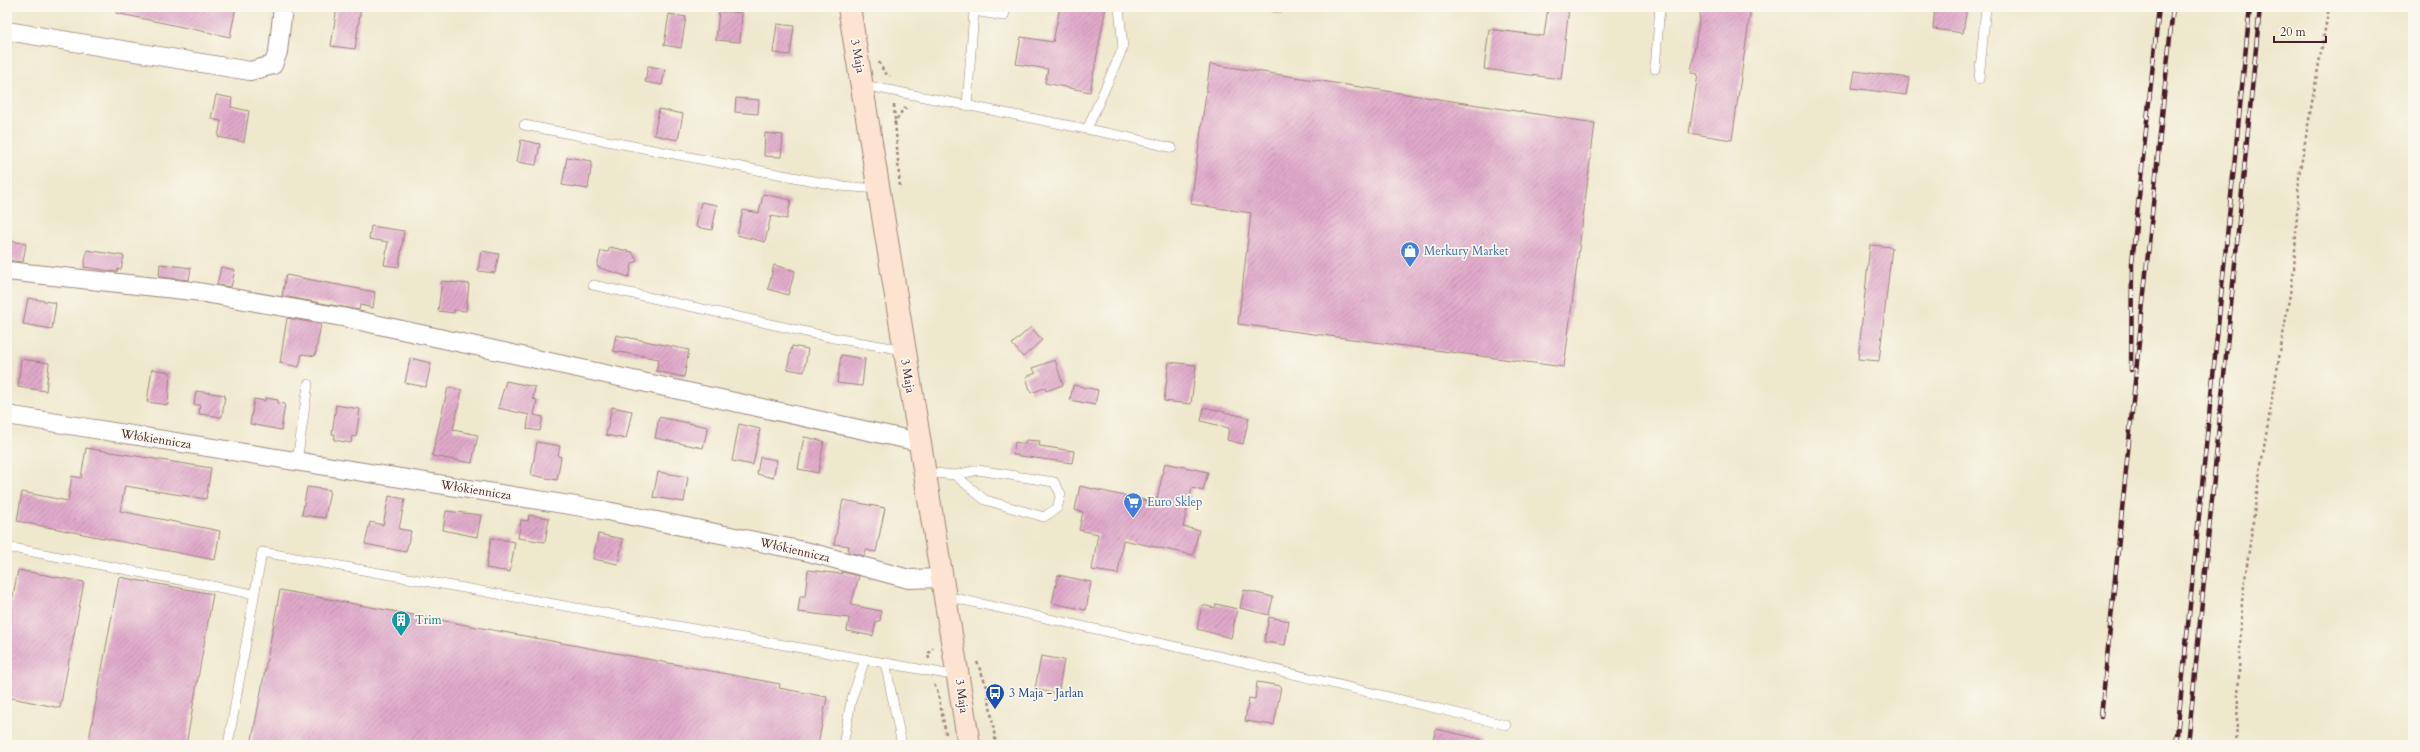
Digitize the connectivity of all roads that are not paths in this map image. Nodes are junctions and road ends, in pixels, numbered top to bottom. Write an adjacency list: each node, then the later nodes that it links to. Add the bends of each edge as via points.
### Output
1 (283, 7): 7 (street, via 278,52 273,65 250,71)
2 (849, 7): 10 (street, 3 Maja)
3 (1006, 7): 11 (lane, via 1004,16 974,11)
4 (1119, 7): 13 (lane, via 1123,48)
5 (1660, 7): 8 (lane)
6 (1986, 7): 9 (lane)
7 (7, 31)
8 (1655, 69)
9 (1979, 79)
10 (863, 85): 11 (lane); 15 (street, 3 Maja)
11 (967, 105): 13 (lane)
12 (524, 125): 15 (lane, via 840,186)
13 (1086, 129): 14 (lane)
14 (1172, 148)
15 (879, 189): 18 (street, 3 Maja)
16 (7, 271): 21 (street, via 193,291 342,317)
17 (594, 285): 18 (lane, via 834,338)
18 (904, 350): 21 (street, 3 Maja)
19 (308, 384): 22 (lane)
20 (7, 415): 22 (street, Włókiennicza)
21 (919, 442): 23 (street, 3 Maja)
22 (297, 462): 26 (street, Włókiennicza, via 607,511 810,552)
23 (924, 472): 24 (lane); 26 (street, 3 Maja)
24 (955, 475): 24 (lane, via 985,500 1044,517 1057,508 1061,494 1054,482 978,470)
25 (7, 547): 27 (lane)
26 (944, 587): 30 (street, 3 Maja); 31 (lane)
27 (254, 594): 28 (lane, via 262,552); 32 (lane)
28 (865, 659): 29 (lane); 33 (lane, via 851,701)
29 (884, 662): 30 (lane); 34 (lane)
30 (959, 676): 35 (street, 3 Maja)
31 (1506, 725)
32 (228, 745)
33 (843, 745)
34 (902, 745)
35 (969, 745)

